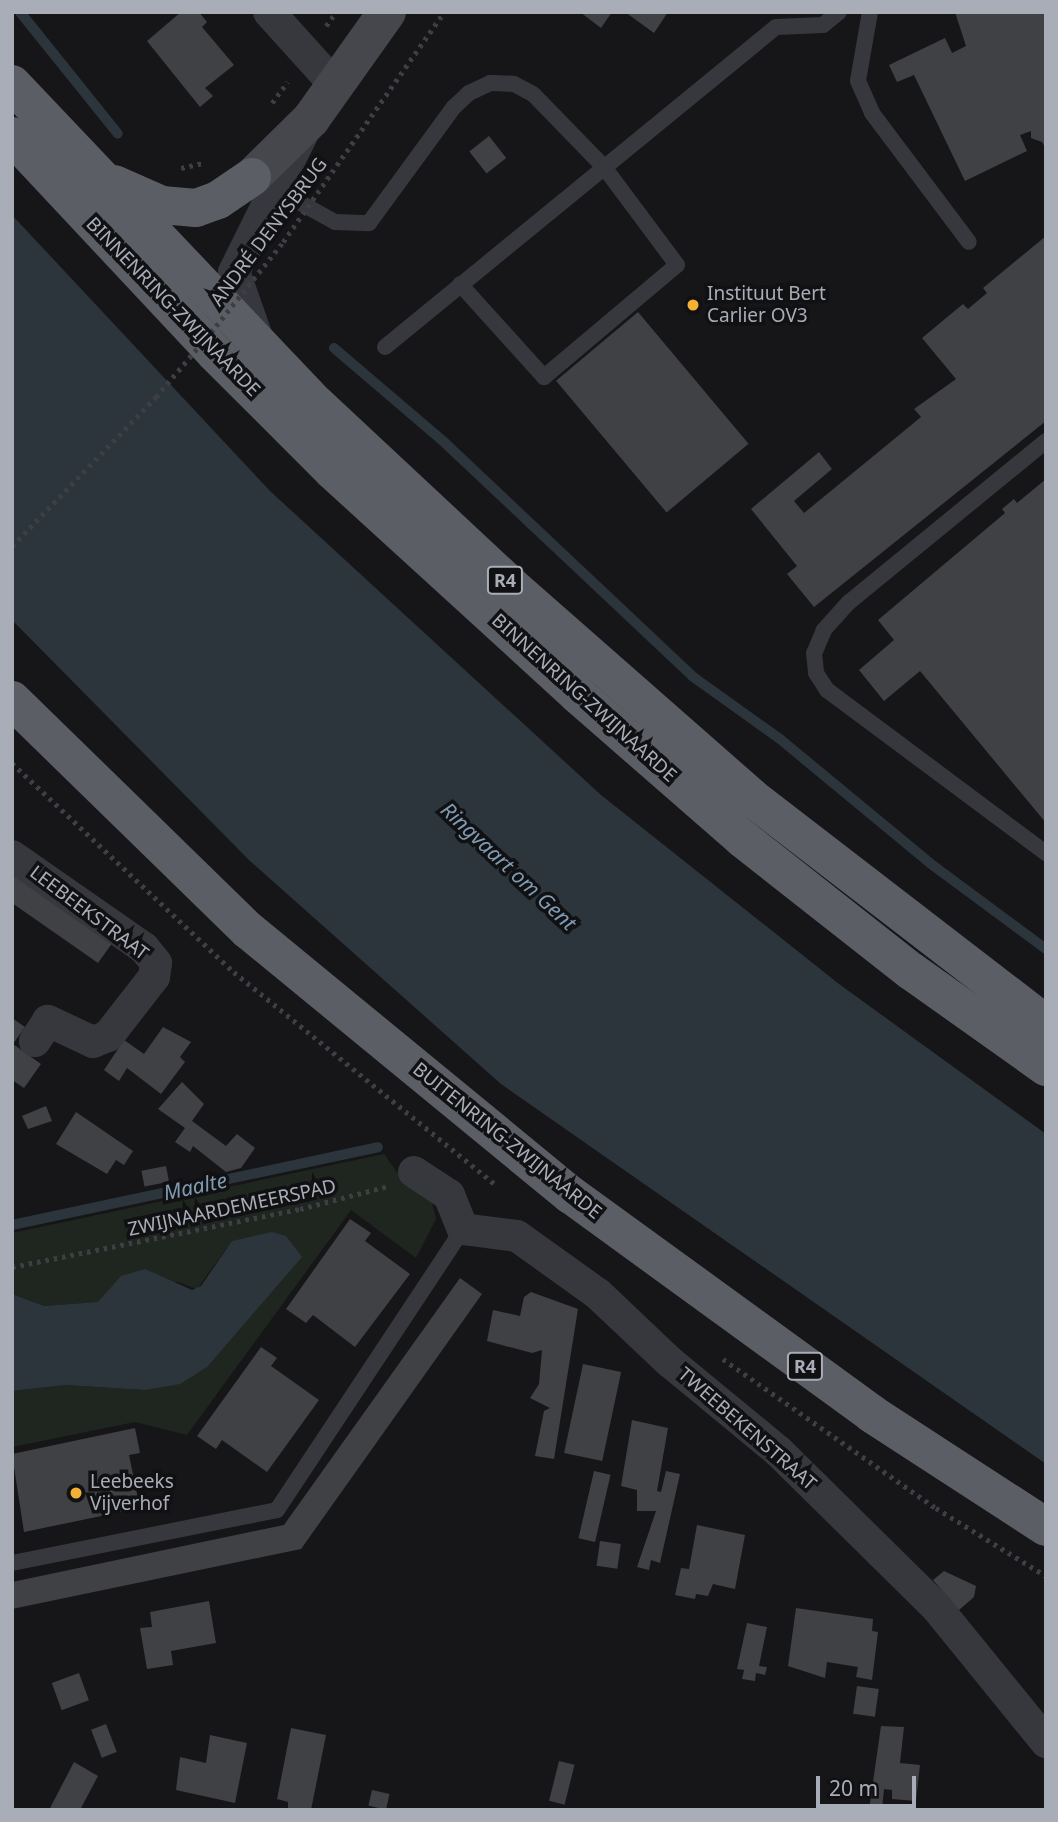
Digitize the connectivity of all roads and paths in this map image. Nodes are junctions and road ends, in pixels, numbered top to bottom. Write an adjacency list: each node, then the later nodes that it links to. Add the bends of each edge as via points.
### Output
1 (269, 12): 7 (street)
2 (336, 12): 7 (path)
3 (387, 12): 9 (main road)
4 (444, 12): 24 (path, ANDRÉ DENYSBRUG, bridge, via 283,242 216,326 156,397)
5 (839, 12): 13 (lane, via 823,25 776,27)
6 (870, 12): 17 (lane, via 858,80 872,113)
7 (305, 56): 9 (street); 10 (path)
8 (12, 84): 14 (highway, R4)
9 (335, 85): 16 (main road)
10 (270, 107)
11 (12, 136): 30 (highway, BINNENRING-ZWIJNAARDE / R4, via 215,353 333,471 578,695 743,839 911,971)
12 (212, 159): 15 (path)
13 (604, 167): 16 (lane, via 533,94 513,84 490,83 454,107 369,223 335,222); 20 (lane); 20 (lane, via 677,265 544,377)
14 (93, 170): 16 (highway, via 131,195 162,205 196,208); 21 (highway, R4)
15 (175, 170)
16 (264, 183): 18 (street)
17 (969, 242)
18 (241, 252): 19 (path); 21 (street, via 234,272)
19 (267, 282)
20 (460, 284): 22 (lane)
21 (260, 347): 28 (highway, R4, via 510,585 751,797)
22 (385, 347)
23 (1046, 441): 26 (lane, via 849,602 824,630 814,653 816,673 827,690)
24 (12, 546)
25 (12, 700): 35 (highway, BUITENRING-ZWIJNAARDE / R4, via 248,930 571,1195 850,1398)
26 (1046, 853)
27 (12, 856): 29 (street, LEEBEEKSTRAAT, via 144,948 156,963 154,977 108,1036 93,1042 48,1021)
28 (1046, 1024)
29 (35, 1041)
30 (1046, 1067)
31 (438, 1139): 32 (path, ZWIJNAARDEMEERSPAD)
32 (414, 1172): 33 (street, via 449,1195); 34 (path, ZWIJNAARDEMEERSPAD, via 370,1193)
33 (463, 1229): 36 (lane, via 277,1510); 37 (street, TWEEBEKENSTRAAT, via 517,1236 598,1294 670,1362 778,1451 937,1608)
34 (12, 1267)
35 (1046, 1527)
36 (12, 1563)
37 (1046, 1742)

